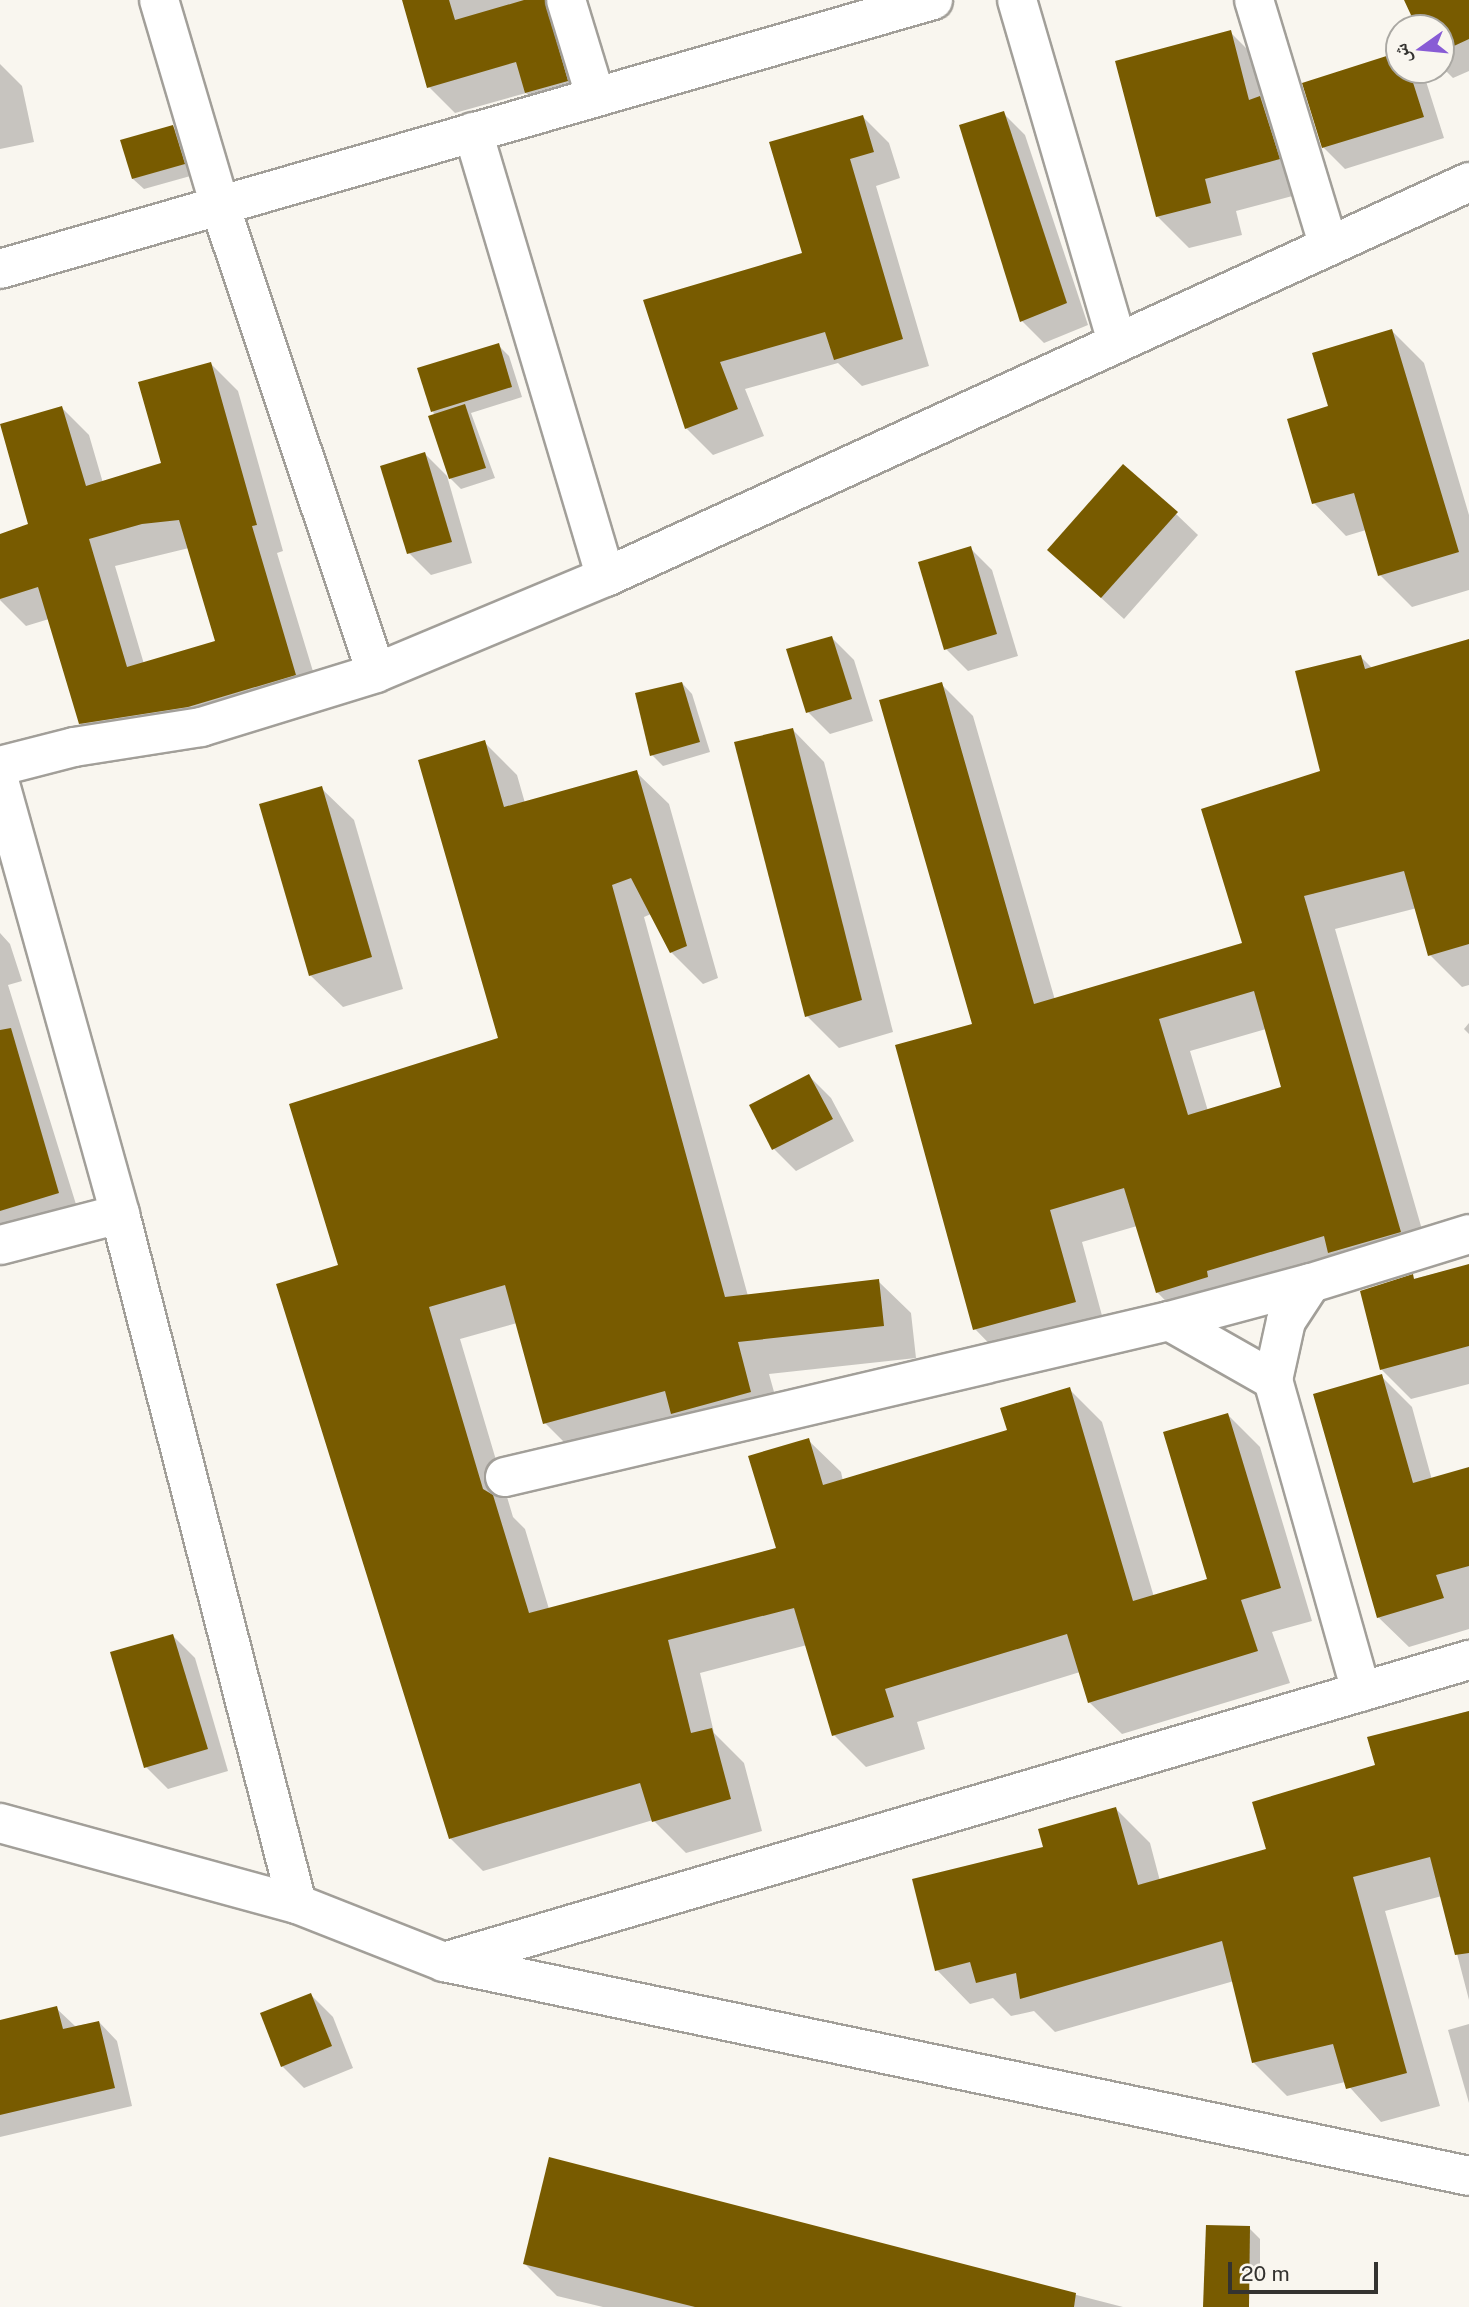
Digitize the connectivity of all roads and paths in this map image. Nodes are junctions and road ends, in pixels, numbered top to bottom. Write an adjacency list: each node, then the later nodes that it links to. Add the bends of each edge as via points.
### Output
1 (159, 0): 9 (street)
2 (566, 0): 6 (street)
3 (933, 0): 6 (street)
4 (1017, 0): 12 (street)
5 (1254, 0): 10 (street)
6 (595, 95): 7 (street)
7 (473, 132): 9 (street); 13 (street)
8 (1469, 182): 10 (street)
9 (219, 206): 11 (street); 14 (street)
10 (1328, 243): 12 (street)
11 (0, 269)
12 (1117, 343): 13 (street)
13 (606, 577): 14 (street)
14 (376, 673): 15 (street, via 201,726 74,747)
15 (0, 766)
16 (0, 784): 17 (street)
17 (7, 835): 18 (street)
18 (120, 1214): 20 (street); 28 (street)
19 (1469, 1234): 21 (street)
20 (0, 1245)
21 (1311, 1283): 22 (street); 23 (street, via 1286,1321)
22 (1169, 1321): 23 (street); 24 (street)
23 (1273, 1380): 26 (street)
24 (505, 1477)
25 (1469, 1660): 26 (street)
26 (1361, 1692): 29 (street)
27 (0, 1822): 28 (street)
28 (297, 1904): 29 (street)
29 (444, 1962): 30 (street)
30 (1469, 2176)

